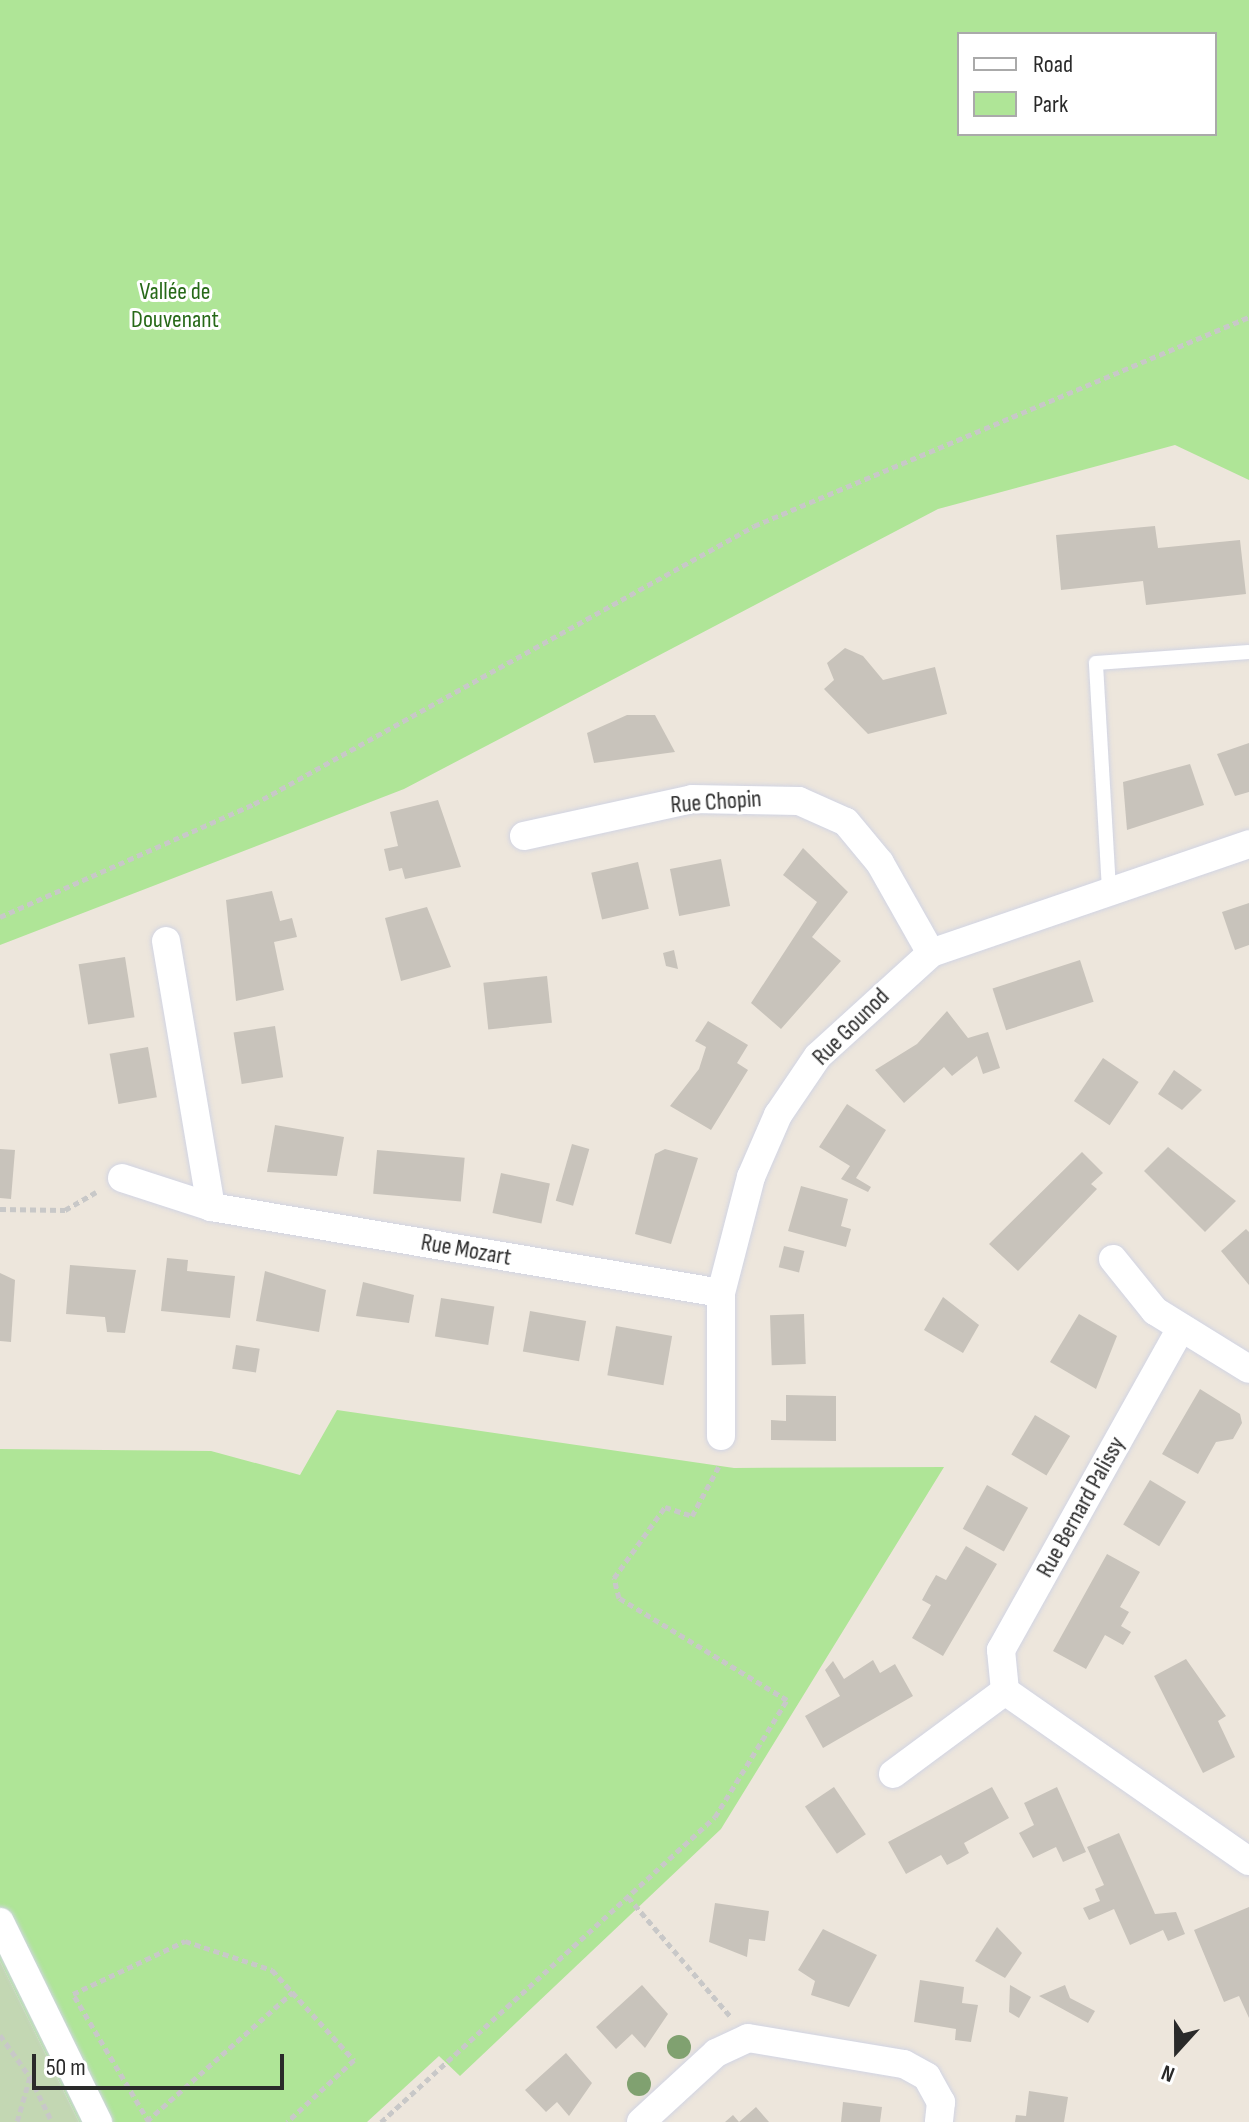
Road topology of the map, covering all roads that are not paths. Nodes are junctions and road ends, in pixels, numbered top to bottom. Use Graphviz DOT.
graph roads {
  1 [pos="1249,652"];
  2 [pos="524,836"];
  3 [pos="1249,844"];
  4 [pos="1109,890"];
  5 [pos="166,941"];
  6 [pos="931,953"];
  7 [pos="122,1178"];
  8 [pos="211,1207"];
  9 [pos="1113,1259"];
  10 [pos="721,1293"];
  11 [pos="1181,1328"];
  12 [pos="1249,1369"];
  13 [pos="721,1436"];
  14 [pos="1005,1691"];
  15 [pos="893,1774"];
  16 [pos="1249,1861"];
  17 [pos="0,1922"];
  18 [pos="98,2122"];
  19 [pos="641,2122"];
  20 [pos="939,2122"];
  1 -- 4 [label="lane"];
  2 -- 6 [label="street, Rue Chopin"];
  3 -- 4 [label="street, Rue Gounod"];
  4 -- 6 [label="street, Rue Gounod"];
  5 -- 8 [label="street"];
  6 -- 10 [label="street, Rue Gounod"];
  7 -- 8 [label="street, Rue Mozart"];
  8 -- 10 [label="street, Rue Mozart"];
  9 -- 11 [label="street"];
  10 -- 13 [label="street, Rue Gounod"];
  11 -- 12 [label="street"];
  11 -- 14 [label="street, Rue Bernard Palissy"];
  14 -- 15 [label="street"];
  14 -- 16 [label="street"];
  17 -- 18 [label="street"];
  19 -- 20 [label="street"];
}
